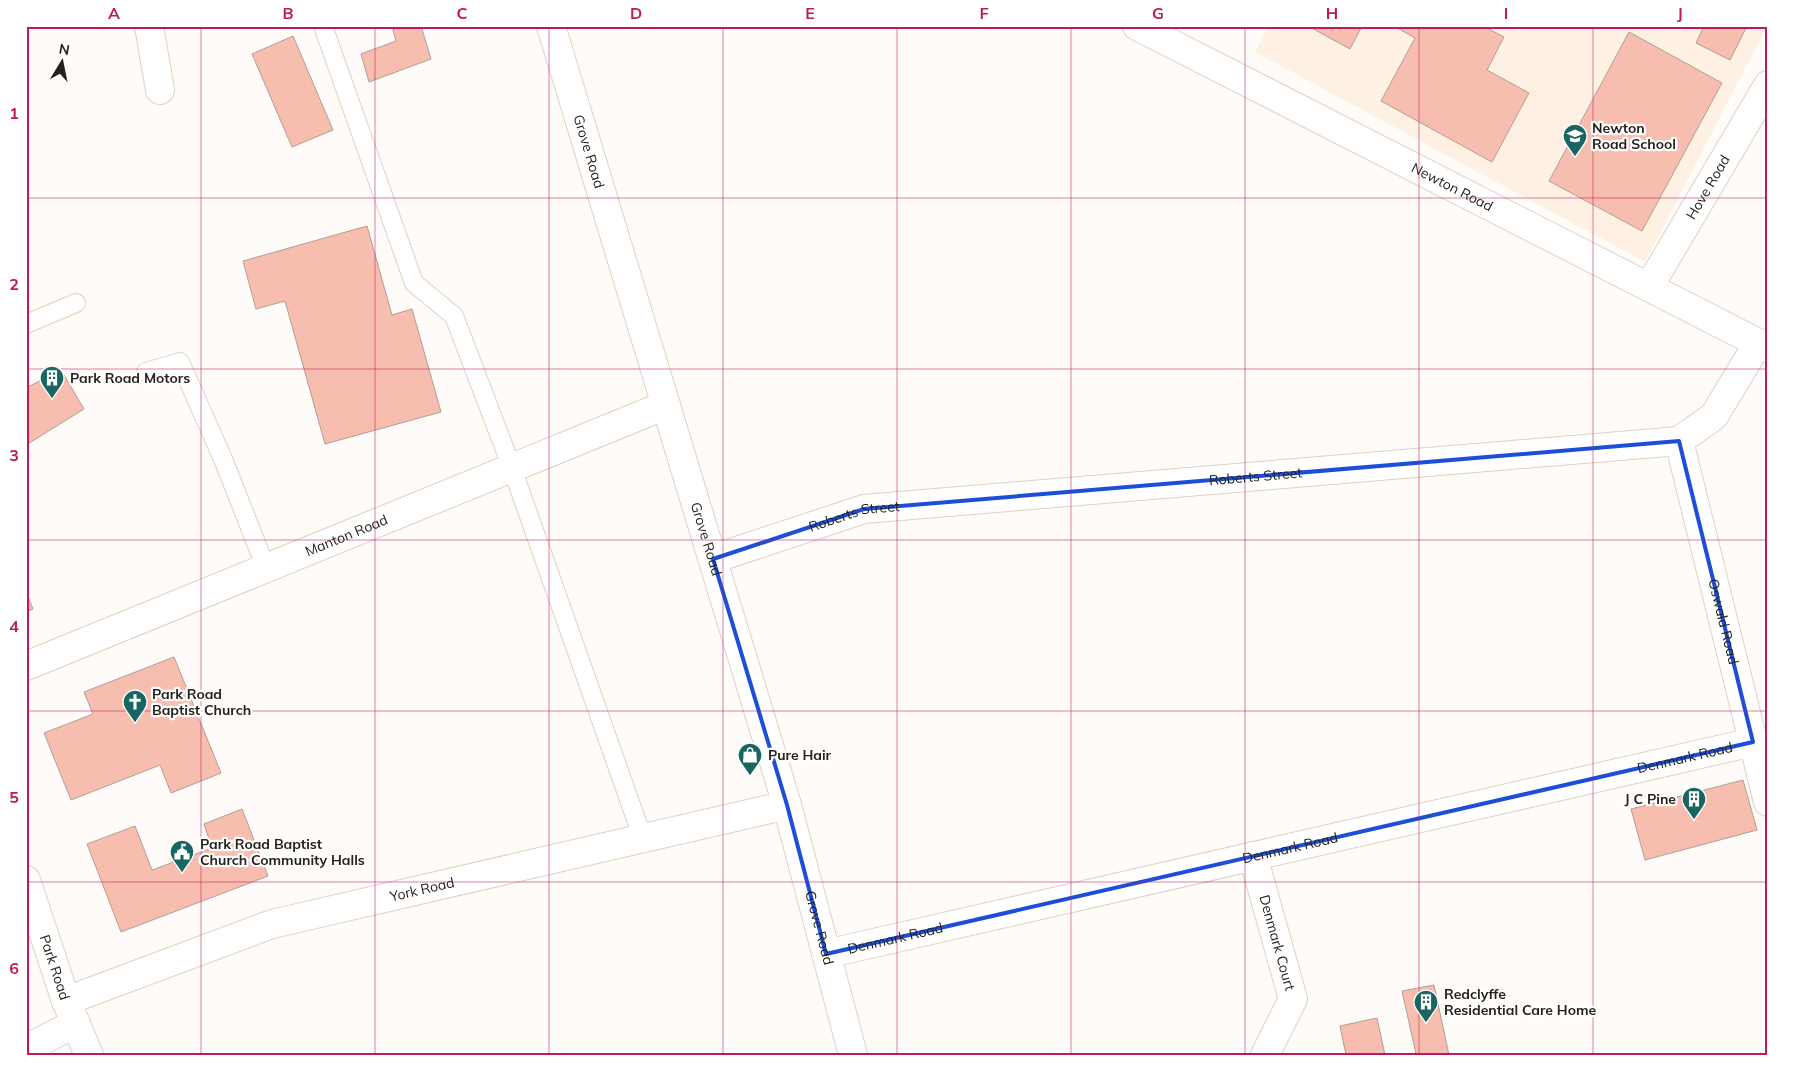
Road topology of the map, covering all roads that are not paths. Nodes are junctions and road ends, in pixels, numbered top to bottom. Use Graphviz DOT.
graph roads {
  1 [pos="149,26"];
  2 [pos="323,26"];
  3 [pos="551,26"];
  4 [pos="1137,26"];
  5 [pos="1768,85"];
  6 [pos="160,90"];
  7 [pos="1649,287"];
  8 [pos="76,303"];
  9 [pos="26,324"];
  10 [pos="1763,346"];
  11 [pos="146,372"];
  12 [pos="666,405"];
  13 [pos="1679,441"];
  14 [pos="512,468"];
  15 [pos="713,559"];
  16 [pos="266,568"];
  17 [pos="26,666"];
  18 [pos="1753,742"];
  19 [pos="1768,802"];
  20 [pos="787,805"];
  21 [pos="643,839"];
  22 [pos="1253,856"];
  23 [pos="26,880"];
  24 [pos="826,954"];
  25 [pos="71,1012"];
  26 [pos="26,1049"];
  27 [pos="89,1055"];
  28 [pos="853,1055"];
  29 [pos="1265,1055"];
  1 -- 6 [label="street"];
  2 -- 14 [label="lane"];
  3 -- 12 [label="street, Grove Road"];
  4 -- 7 [label="street, Newton Road"];
  5 -- 7 [label="street, Hove Road"];
  7 -- 10 [label="street, Newton Road"];
  8 -- 9 [label="lane"];
  10 -- 13 [label="street"];
  11 -- 16 [label="lane"];
  12 -- 14 [label="street, Manton Road"];
  12 -- 15 [label="street, Grove Road"];
  13 -- 15 [label="street, Roberts Street"];
  13 -- 18 [label="street, Oswald Road"];
  14 -- 16 [label="street, Manton Road"];
  14 -- 21 [label="lane"];
  15 -- 20 [label="street, Grove Road"];
  16 -- 17 [label="street, Manton Road"];
  18 -- 19 [label="street, Oswald Road"];
  18 -- 22 [label="street, Denmark Road"];
  20 -- 21 [label="street, York Road"];
  20 -- 24 [label="street, Grove Road"];
  21 -- 25 [label="street, York Road"];
  22 -- 24 [label="street, Denmark Road"];
  22 -- 29 [label="street, Denmark Court"];
  23 -- 25 [label="street, Park Road"];
  24 -- 28 [label="street, Grove Road"];
  25 -- 26 [label="street, York Road"];
  25 -- 27 [label="street, Park Road"];
}
